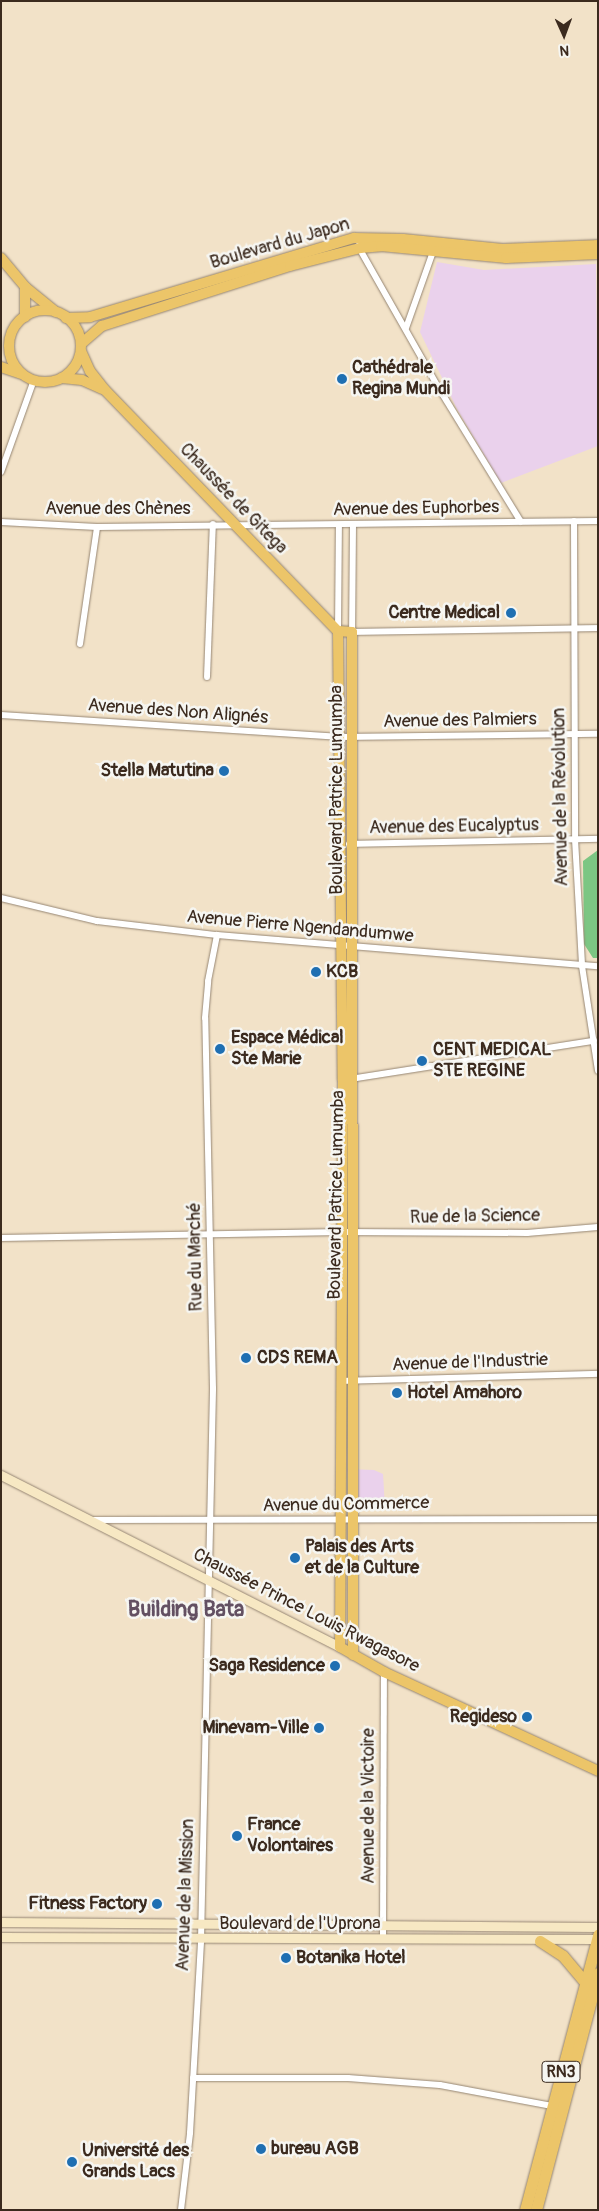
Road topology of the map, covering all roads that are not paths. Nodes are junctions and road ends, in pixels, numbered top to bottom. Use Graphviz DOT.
graph roads {
  1 [pos="354,238"];
  2 [pos="598,245"];
  3 [pos="435,247"];
  4 [pos="360,248"];
  5 [pos="525,253"];
  6 [pos="598,254"];
  7 [pos="1,258"];
  8 [pos="24,286"];
  9 [pos="200,288"];
  10 [pos="62,315"];
  11 [pos="25,317"];
  12 [pos="406,328"];
  13 [pos="11,335"];
  14 [pos="1,341"];
  15 [pos="81,348"];
  16 [pos="1,367"];
  17 [pos="24,375"];
  18 [pos="62,378"];
  19 [pos="34,380"];
  20 [pos="105,390"];
  21 [pos="1,472"];
  22 [pos="574,521"];
  23 [pos="598,521"];
  24 [pos="1,522"];
  25 [pos="521,522"];
  26 [pos="213,524"];
  27 [pos="235,525"];
  28 [pos="339,525"];
  29 [pos="353,525"];
  30 [pos="96,527"];
  31 [pos="574,628"];
  32 [pos="598,628"];
  33 [pos="338,631"];
  34 [pos="352,632"];
  35 [pos="80,644"];
  36 [pos="207,677"];
  37 [pos="1,715"];
  38 [pos="574,734"];
  39 [pos="598,734"];
  40 [pos="341,737"];
  41 [pos="352,737"];
  42 [pos="575,839"];
  43 [pos="598,839"];
  44 [pos="341,844"];
  45 [pos="353,844"];
  46 [pos="1,898"];
  47 [pos="217,935"];
  48 [pos="341,947"];
  49 [pos="354,948"];
  50 [pos="582,966"];
  51 [pos="598,966"];
  52 [pos="594,1042"];
  53 [pos="598,1071"];
  54 [pos="354,1079"];
  55 [pos="342,1080"];
  56 [pos="598,1226"];
  57 [pos="341,1232"];
  58 [pos="352,1232"];
  59 [pos="211,1234"];
  60 [pos="1,1238"];
  61 [pos="598,1374"];
  62 [pos="347,1381"];
  63 [pos="1,1475"];
  64 [pos="598,1519"];
  65 [pos="94,1520"];
  66 [pos="342,1520"];
  67 [pos="354,1520"];
  68 [pos="212,1522"];
  69 [pos="210,1580"];
  70 [pos="340,1647"];
  71 [pos="353,1655"];
  72 [pos="384,1672"];
  73 [pos="598,1771"];
  74 [pos="1,1922"];
  75 [pos="201,1924"];
  76 [pos="383,1924"];
  77 [pos="557,1927"];
  78 [pos="598,1927"];
  79 [pos="1,1937"];
  80 [pos="597,1938"];
  81 [pos="201,1940"];
  82 [pos="383,1940"];
  83 [pos="557,1941"];
  84 [pos="540,1942"];
  85 [pos="598,1973"];
  86 [pos="585,1982"];
  87 [pos="193,2078"];
  88 [pos="552,2106"];
  89 [pos="180,2210"];
  90 [pos="525,2210"];
  91 [pos="536,2210"];
  1 -- 3 [label="main road, Boulevard du Japon"];
  1 -- 4 [label="street"];
  1 -- 9 [label="main road, Boulevard du Japon"];
  2 -- 5 [label="main road, Boulevard du Japon"];
  3 -- 4 [label="main road, Boulevard du Japon"];
  3 -- 5 [label="main road, Boulevard du Japon"];
  3 -- 12 [label="street"];
  4 -- 9 [label="main road, Boulevard du Japon"];
  4 -- 12 [label="street"];
  5 -- 6 [label="main road, Boulevard du Japon"];
  7 -- 8 [label="main road"];
  8 -- 10 [label="main road"];
  8 -- 11 [label="main road"];
  9 -- 10 [label="main road, Boulevard du Japon"];
  9 -- 15 [label="main road, Boulevard du Japon"];
  10 -- 11 [label="main road"];
  10 -- 15 [label="main road"];
  11 -- 13 [label="main road"];
  12 -- 25 [label="street"];
  13 -- 14 [label="main road"];
  13 -- 17 [label="main road"];
  15 -- 18 [label="main road"];
  15 -- 20 [label="main road, Chaussée de Gitega"];
  16 -- 17 [label="main road"];
  17 -- 19 [label="main road"];
  18 -- 19 [label="main road"];
  18 -- 20 [label="main road, Chaussée de Gitega"];
  19 -- 21 [label="street"];
  20 -- 27 [label="main road, Chaussée de Gitega"];
  22 -- 23 [label="street, Avenue des Euphorbes"];
  22 -- 25 [label="street, Avenue des Euphorbes"];
  22 -- 31 [label="street, Avenue de la Révolution"];
  24 -- 30 [label="street, Avenue des Chènes"];
  25 -- 29 [label="street, Avenue des Euphorbes"];
  26 -- 27 [label="street, Avenue des Chènes"];
  26 -- 30 [label="street, Avenue des Chènes"];
  26 -- 36 [label="street"];
  27 -- 28 [label="street, Avenue des Euphorbes"];
  27 -- 33 [label="main road, Chaussée de Gitega"];
  28 -- 29 [label="street, Avenue des Euphorbes"];
  28 -- 33 [label="street, Boulevard Patrice Lumumba"];
  29 -- 34 [label="street, Boulevard Patrice Lumumba"];
  30 -- 35 [label="street"];
  31 -- 32 [label="street"];
  31 -- 34 [label="street"];
  31 -- 38 [label="street, Avenue de la Révolution"];
  33 -- 34 [label="main road"];
  33 -- 40 [label="main road, Boulevard Patrice Lumumba"];
  34 -- 41 [label="main road, Boulevard Patrice Lumumba"];
  37 -- 40 [label="street, Avenue des Non Alignés"];
  38 -- 39 [label="street, Avenue des Palmiers"];
  38 -- 41 [label="street, Avenue des Palmiers"];
  38 -- 42 [label="street, Avenue de la Révolution"];
  40 -- 41 [label="street, Avenue des Non Alignés"];
  40 -- 44 [label="main road, Boulevard Patrice Lumumba"];
  41 -- 45 [label="main road, Boulevard Patrice Lumumba"];
  42 -- 43 [label="street, Avenue des Eucalyptus"];
  42 -- 45 [label="street, Avenue des Eucalyptus"];
  42 -- 50 [label="street, Avenue de la Révolution"];
  44 -- 45 [label="street, Avenue des Eucalyptus"];
  44 -- 48 [label="main road, Boulevard Patrice Lumumba"];
  45 -- 49 [label="main road, Boulevard Patrice Lumumba"];
  46 -- 47 [label="street, Avenue Pierre Ngendandumwe"];
  47 -- 48 [label="street, Avenue Pierre Ngendandumwe"];
  47 -- 59 [label="street, Rue du Marché"];
  48 -- 49 [label="street, Avenue Pierre Ngendandumwe"];
  48 -- 55 [label="main road, Boulevard Patrice Lumumba"];
  49 -- 50 [label="street, Avenue Pierre Ngendandumwe"];
  49 -- 54 [label="main road, Boulevard Patrice Lumumba"];
  50 -- 51 [label="street, Avenue Pierre Ngendandumwe"];
  50 -- 52 [label="street, Avenue de la Révolution"];
  52 -- 53 [label="street, Avenue de la Révolution"];
  52 -- 54 [label="street"];
  54 -- 55 [label="street"];
  54 -- 58 [label="main road, Boulevard Patrice Lumumba"];
  55 -- 57 [label="main road, Boulevard Patrice Lumumba"];
  56 -- 58 [label="street, Rue de la Science"];
  57 -- 58 [label="street, Rue de la Science"];
  57 -- 59 [label="street, Rue de la Science"];
  57 -- 62 [label="main road, Boulevard Patrice Lumumba"];
  58 -- 62 [label="main road, Boulevard Patrice Lumumba"];
  59 -- 60 [label="street, Rue de la Science"];
  59 -- 68 [label="street, Rue du Marché"];
  61 -- 62 [label="street, Avenue de l'Industrie"];
  62 -- 66 [label="main road, Boulevard Patrice Lumumba"];
  62 -- 67 [label="main road, Boulevard Patrice Lumumba"];
  63 -- 65 [label="street, Chaussée Prince Louis Rwagasore"];
  64 -- 67 [label="street, Avenue du Commerce"];
  65 -- 68 [label="street, Avenue du Commerce"];
  65 -- 69 [label="street, Chaussée Prince Louis Rwagasore"];
  66 -- 67 [label="street, Avenue du Commerce"];
  66 -- 68 [label="street, Avenue du Commerce"];
  66 -- 70 [label="main road, Boulevard Patrice Lumumba"];
  67 -- 71 [label="main road, Boulevard Patrice Lumumba"];
  68 -- 69 [label="street, Rue du Marché"];
  69 -- 70 [label="street, Chaussée Prince Louis Rwagasore"];
  69 -- 75 [label="street, Avenue de la Mission"];
  70 -- 71 [label="main road, Chaussée Prince Louis Rwagasore"];
  71 -- 72 [label="main road, Chaussée Prince Louis Rwagasore"];
  72 -- 73 [label="main road, Chaussée Prince Louis Rwagasore"];
  72 -- 76 [label="street, Avenue de la Victoire"];
  74 -- 75 [label="street, Boulevard de l'Uprona"];
  75 -- 76 [label="street, Boulevard de l'Uprona"];
  75 -- 81 [label="street, Avenue de la Mission"];
  76 -- 77 [label="street, Boulevard de l'Uprona"];
  76 -- 82 [label="street, Avenue de la Victoire"];
  77 -- 78 [label="street, Boulevard de l'Uprona"];
  77 -- 83 [label="street"];
  79 -- 81 [label="street, Boulevard de l'Uprona"];
  80 -- 83 [label="street, Boulevard de l'Uprona"];
  80 -- 86 [label="highway, RN3"];
  81 -- 82 [label="street, Boulevard de l'Uprona"];
  81 -- 87 [label="street, Avenue de la Mission"];
  82 -- 84 [label="street, Boulevard de l'Uprona"];
  83 -- 84 [label="street, Boulevard de l'Uprona"];
  84 -- 86 [label="highway"];
  85 -- 91 [label="highway, RN3"];
  86 -- 88 [label="highway, RN3"];
  87 -- 88 [label="street"];
  87 -- 89 [label="street, Avenue de la Mission"];
  88 -- 90 [label="highway, RN3"];
}
